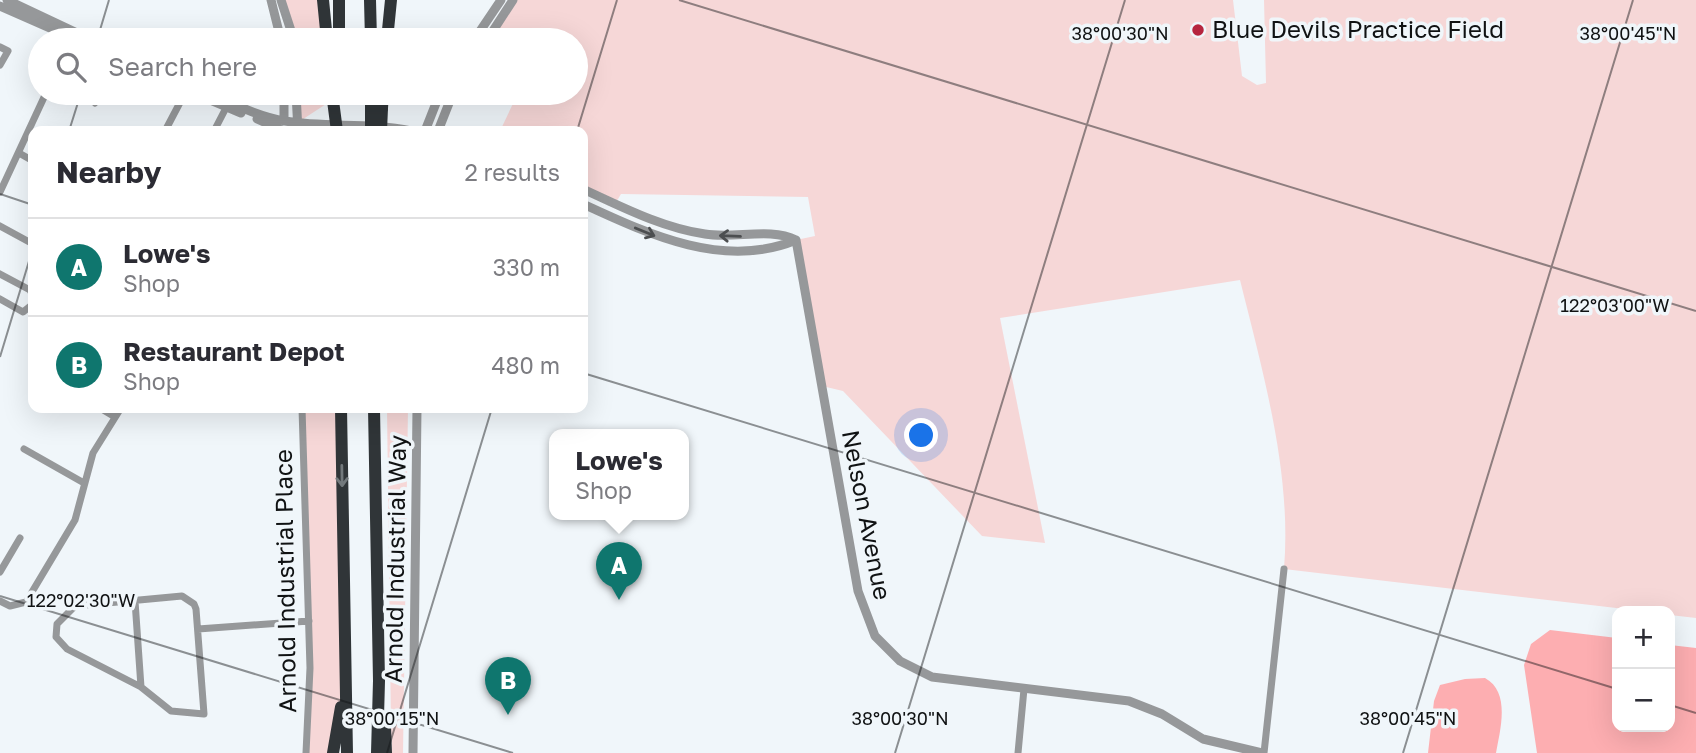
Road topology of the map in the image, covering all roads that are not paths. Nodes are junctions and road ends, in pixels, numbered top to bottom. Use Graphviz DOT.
graph roads {
  1 [pos="7,0"];
  2 [pos="271,0"];
  3 [pos="281,0"];
  4 [pos="323,0"];
  5 [pos="339,0"];
  6 [pos="370,0"];
  7 [pos="391,0"];
  8 [pos="501,0"];
  9 [pos="513,0"];
  10 [pos="0,6"];
  11 [pos="51,28"];
  12 [pos="57,28"];
  13 [pos="278,28"];
  14 [pos="289,28"];
  15 [pos="326,28"];
  16 [pos="339,28"];
  17 [pos="371,28"];
  18 [pos="388,28"];
  19 [pos="482,28"];
  20 [pos="495,28"];
  21 [pos="0,47"];
  22 [pos="0,65"];
  23 [pos="41,105"];
  24 [pos="179,105"];
  25 [pos="227,105"];
  26 [pos="230,105"];
  27 [pos="284,105"];
  28 [pos="297,105"];
  29 [pos="338,105"];
  30 [pos="375,105"];
  31 [pos="376,105"];
  32 [pos="435,105"];
  33 [pos="448,105"];
  34 [pos="31,126"];
  35 [pos="168,126"];
  36 [pos="217,126"];
  37 [pos="276,126"];
  38 [pos="283,126"];
  39 [pos="298,126"];
  40 [pos="339,126"];
  41 [pos="372,126"];
  42 [pos="380,126"];
  43 [pos="427,126"];
  44 [pos="440,126"];
  45 [pos="28,133"];
  46 [pos="19,153"];
  47 [pos="28,158"];
  48 [pos="588,191"];
  49 [pos="0,192"];
  50 [pos="588,206"];
  51 [pos="0,226"];
  52 [pos="796,240"];
  53 [pos="28,241"];
  54 [pos="0,274"];
  55 [pos="28,289"];
  56 [pos="0,299"];
  57 [pos="28,308"];
  58 [pos="108,413"];
  59 [pos="118,413"];
  60 [pos="302,413"];
  61 [pos="341,413"];
  62 [pos="374,413"];
  63 [pos="418,413"];
  64 [pos="115,417"];
  65 [pos="24,449"];
  66 [pos="84,483"];
  67 [pos="20,538"];
  68 [pos="1284,569"];
  69 [pos="0,572"];
  70 [pos="0,601"];
  71 [pos="135,601"];
  72 [pos="309,621"];
  73 [pos="198,629"];
  74 [pos="379,681"];
  75 [pos="141,687"];
  76 [pos="346,689"];
  77 [pos="1024,689"];
  78 [pos="306,753"];
  79 [pos="333,753"];
  80 [pos="347,753"];
  81 [pos="377,753"];
  82 [pos="386,753"];
  83 [pos="413,753"];
  84 [pos="1018,753"];
  85 [pos="1263,753"];
  1 -- 12 [label="street"];
  2 -- 13 [label="street"];
  3 -- 14 [label="street"];
  4 -- 15 [label="highway"];
  5 -- 16 [label="highway"];
  6 -- 17 [label="highway"];
  7 -- 18 [label="highway"];
  8 -- 19 [label="street"];
  9 -- 20 [label="street"];
  10 -- 11 [label="street"];
  21 -- 22 [label="street"];
  23 -- 34 [label="street"];
  24 -- 35 [label="street"];
  25 -- 36 [label="street"];
  26 -- 37 [label="street"];
  27 -- 38 [label="street"];
  28 -- 39 [label="street"];
  29 -- 40 [label="highway"];
  30 -- 41 [label="highway, bridge"];
  31 -- 42 [label="highway, bridge"];
  32 -- 43 [label="street"];
  33 -- 44 [label="street"];
  45 -- 46 [label="street"];
  46 -- 47 [label="street"];
  46 -- 49 [label="street"];
  52 -- 48 [label="street, one-way"];
  50 -- 52 [label="street, one-way"];
  51 -- 53 [label="street"];
  52 -- 77 [label="street, Nelson Avenue"];
  54 -- 55 [label="street"];
  56 -- 57 [label="street"];
  58 -- 64 [label="street"];
  59 -- 64 [label="street"];
  60 -- 72 [label="street, Arnold Industrial Place"];
  61 -- 76 [label="highway, one-way"];
  62 -- 74 [label="highway"];
  63 -- 83 [label="street, Arnold Industrial Way"];
  64 -- 66 [label="street"];
  65 -- 66 [label="street"];
  66 -- 70 [label="street"];
  67 -- 69 [label="street"];
  68 -- 85 [label="street"];
  71 -- 73 [label="street"];
  71 -- 75 [label="street"];
  71 -- 75 [label="street"];
  72 -- 73 [label="street"];
  72 -- 78 [label="street, Arnold Industrial Place"];
  73 -- 75 [label="street"];
  74 -- 81 [label="highway"];
  74 -- 82 [label="highway"];
  76 -- 79 [label="highway"];
  76 -- 80 [label="highway"];
  77 -- 84 [label="street"];
  77 -- 85 [label="street, Nelson Avenue"];
}
